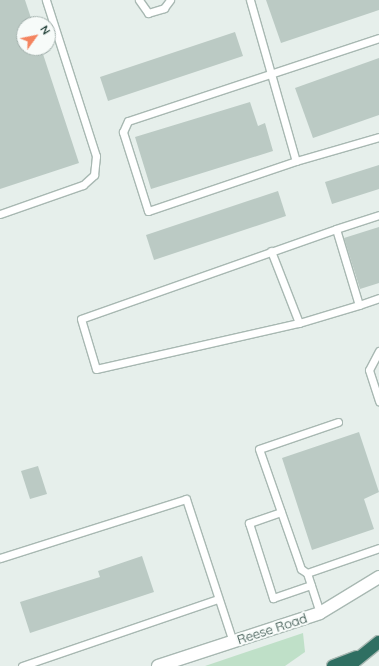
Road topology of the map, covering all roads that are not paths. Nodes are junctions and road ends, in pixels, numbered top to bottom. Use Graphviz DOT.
graph roads {
  1 [pos="46,0"];
  2 [pos="138,0"];
  3 [pos="170,0"];
  4 [pos="250,0"];
  5 [pos="379,38"];
  6 [pos="271,73"];
  7 [pos="379,137"];
  8 [pos="296,161"];
  9 [pos="0,214"];
  10 [pos="379,215"];
  11 [pos="336,229"];
  12 [pos="271,251"];
  13 [pos="379,298"];
  14 [pos="359,305"];
  15 [pos="299,323"];
  16 [pos="379,351"];
  17 [pos="379,401"];
  18 [pos="338,422"];
  19 [pos="281,512"];
  20 [pos="379,548"];
  21 [pos="0,558"];
  22 [pos="307,573"];
  23 [pos="379,577"];
  24 [pos="311,585"];
  25 [pos="218,599"];
  26 [pos="320,613"];
  27 [pos="233,642"];
  28 [pos="379,642"];
  29 [pos="364,653"];
  30 [pos="22,666"];
  31 [pos="158,666"];
  32 [pos="333,666"];
  33 [pos="349,666"];
  1 -- 9 [label="lane"];
  2 -- 3 [label="lane"];
  4 -- 6 [label="lane"];
  5 -- 6 [label="lane"];
  6 -- 8 [label="lane"];
  6 -- 8 [label="lane"];
  7 -- 8 [label="lane"];
  10 -- 11 [label="lane"];
  11 -- 12 [label="lane"];
  11 -- 14 [label="lane"];
  12 -- 15 [label="lane"];
  12 -- 15 [label="lane"];
  13 -- 14 [label="lane"];
  14 -- 15 [label="lane"];
  16 -- 17 [label="lane"];
  18 -- 19 [label="lane"];
  19 -- 22 [label="lane"];
  19 -- 24 [label="lane"];
  20 -- 22 [label="lane"];
  21 -- 25 [label="lane"];
  22 -- 24 [label="lane"];
  23 -- 26 [label="street, Reese Road"];
  24 -- 26 [label="lane"];
  25 -- 27 [label="lane"];
  25 -- 30 [label="lane"];
  26 -- 27 [label="street, Reese Road"];
  27 -- 31 [label="street, Reese Road"];
  28 -- 29 [label="highway"];
  29 -- 32 [label="highway"];
  29 -- 33 [label="highway"];
}
